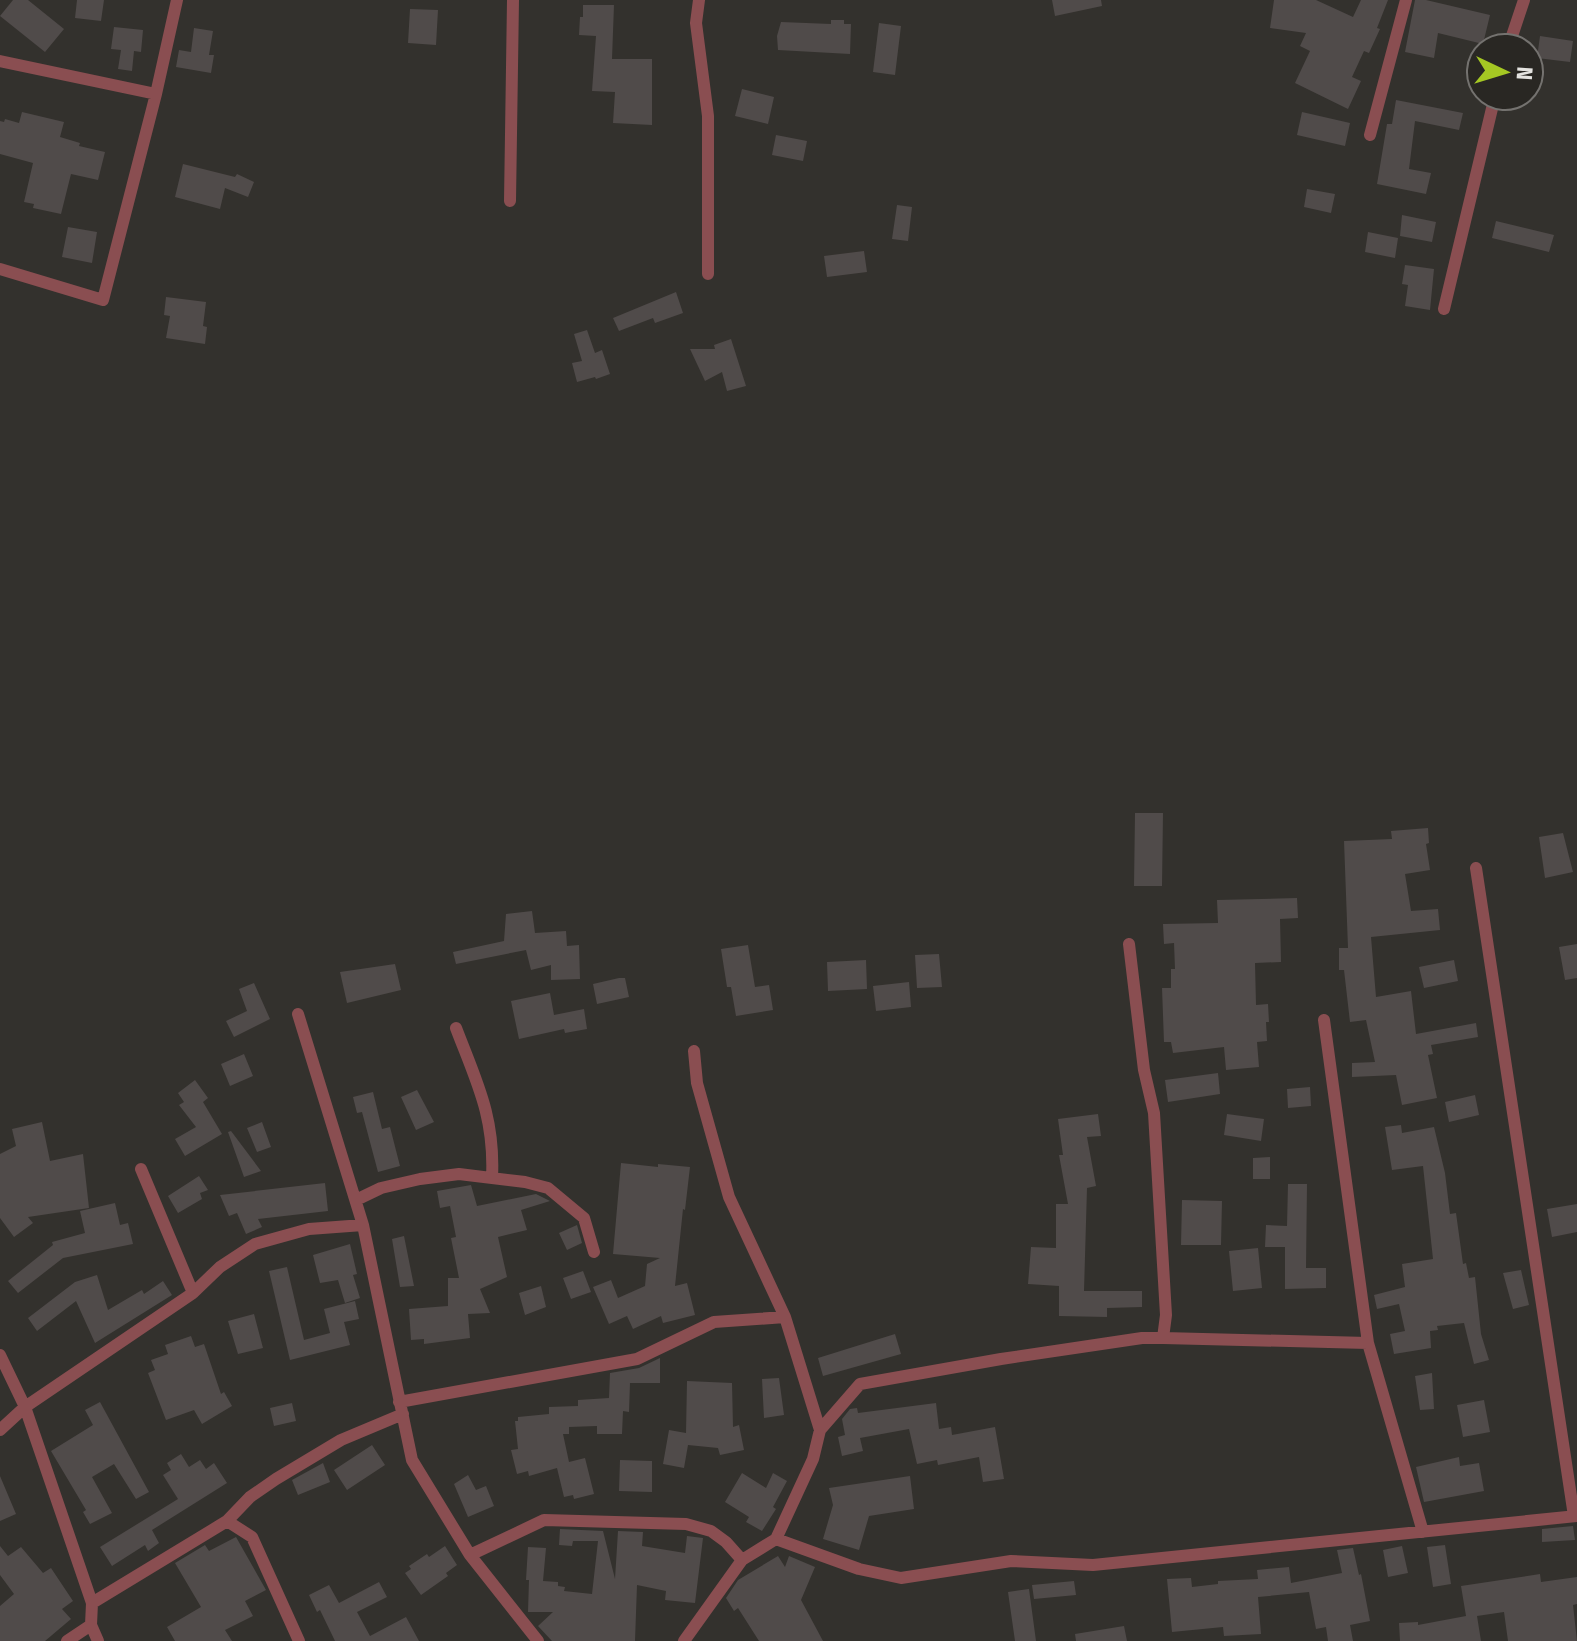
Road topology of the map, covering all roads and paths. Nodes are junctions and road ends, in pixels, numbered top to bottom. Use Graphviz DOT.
graph roads {
  1 [pos="177,0"];
  2 [pos="513,0"];
  3 [pos="699,0"];
  4 [pos="1406,0"];
  5 [pos="1524,0"];
  6 [pos="1513,32"];
  7 [pos="0,61"];
  8 [pos="156,94"];
  9 [pos="1491,112"];
  10 [pos="1370,135"];
  11 [pos="510,201"];
  12 [pos="0,269"];
  13 [pos="708,274"];
  14 [pos="1444,309"];
  15 [pos="1476,868"];
  16 [pos="1129,944"];
  17 [pos="298,1014"];
  18 [pos="1324,1020"];
  19 [pos="456,1028"];
  20 [pos="694,1051"];
  21 [pos="141,1169"];
  22 [pos="492,1178"];
  23 [pos="356,1200"];
  24 [pos="363,1225"];
  25 [pos="594,1252"];
  26 [pos="193,1293"];
  27 [pos="785,1317"];
  28 [pos="1163,1338"];
  29 [pos="1368,1343"];
  30 [pos="0,1355"];
  31 [pos="25,1407"];
  32 [pos="401,1408"];
  33 [pos="0,1430"];
  34 [pos="820,1430"];
  35 [pos="1575,1516"];
  36 [pos="227,1521"];
  37 [pos="1423,1532"];
  38 [pos="776,1539"];
  39 [pos="470,1555"];
  40 [pos="742,1560"];
  41 [pos="92,1603"];
  42 [pos="91,1625"];
  43 [pos="67,1641"];
  44 [pos="98,1641"];
  45 [pos="299,1641"];
  46 [pos="538,1641"];
  47 [pos="684,1641"];
  1 -- 8 [label="street"];
  2 -- 11 [label="street"];
  3 -- 13 [label="street"];
  4 -- 10 [label="street"];
  5 -- 6 [label="street"];
  7 -- 8 [label="street"];
  8 -- 12 [label="street"];
  9 -- 14 [label="street"];
  15 -- 35 [label="street"];
  16 -- 28 [label="street"];
  17 -- 23 [label="street"];
  18 -- 29 [label="street"];
  19 -- 22 [label="street"];
  20 -- 27 [label="street"];
  21 -- 26 [label="street"];
  22 -- 23 [label="street"];
  22 -- 25 [label="street"];
  23 -- 24 [label="street"];
  24 -- 26 [label="street"];
  24 -- 32 [label="street"];
  26 -- 31 [label="street"];
  27 -- 32 [label="street"];
  27 -- 34 [label="street"];
  28 -- 29 [label="street"];
  28 -- 34 [label="street"];
  29 -- 37 [label="street"];
  30 -- 31 [label="street"];
  31 -- 33 [label="street"];
  31 -- 41 [label="street"];
  32 -- 36 [label="street"];
  32 -- 39 [label="street"];
  34 -- 38 [label="street"];
  35 -- 37 [label="street"];
  36 -- 41 [label="street"];
  36 -- 45 [label="street"];
  37 -- 38 [label="street"];
  38 -- 40 [label="street"];
  39 -- 40 [label="street"];
  39 -- 46 [label="street"];
  40 -- 47 [label="street"];
  41 -- 42 [label="street"];
  42 -- 43 [label="street"];
  42 -- 44 [label="street"];
}
